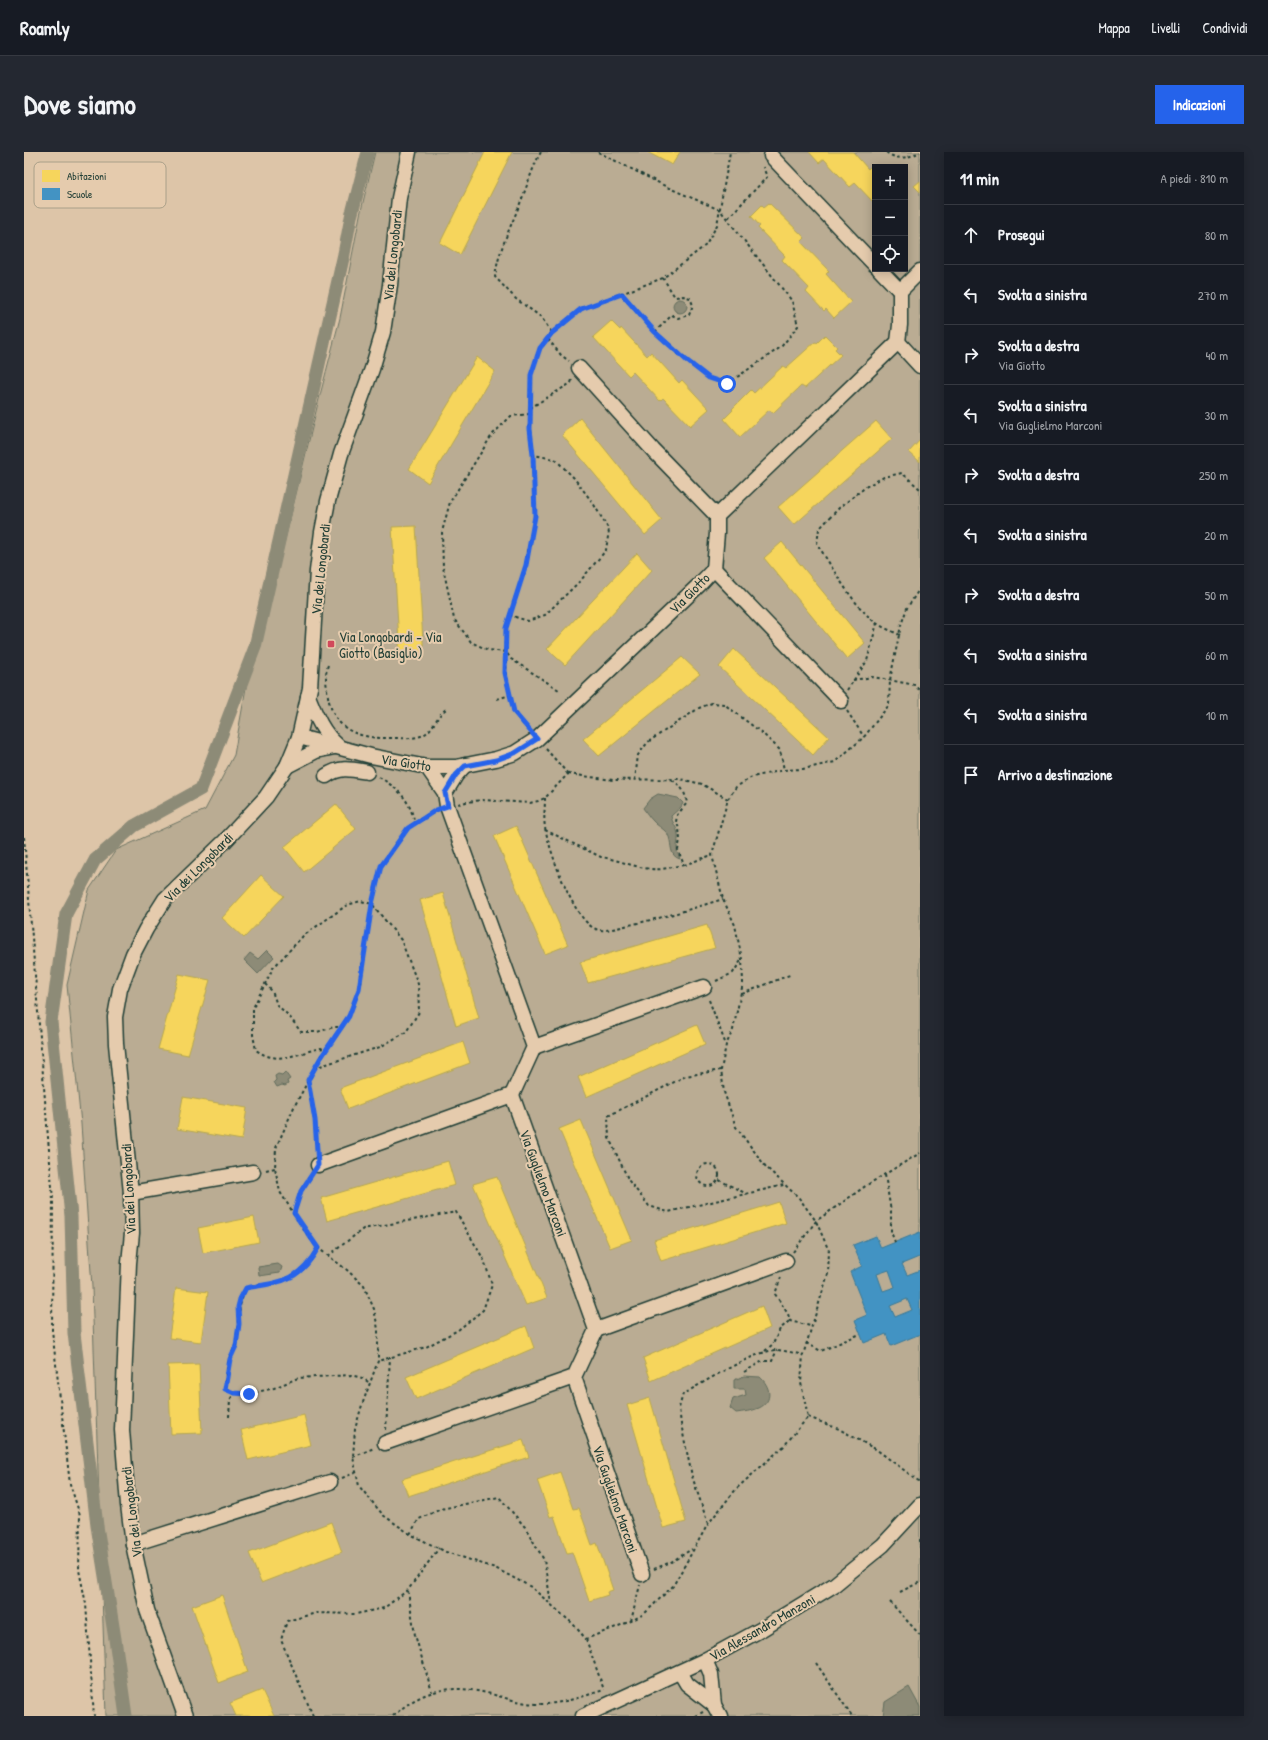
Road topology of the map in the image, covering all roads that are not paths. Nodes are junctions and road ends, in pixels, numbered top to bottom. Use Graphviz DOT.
graph roads {
  1 [pos="409,152"];
  2 [pos="771,156"];
  3 [pos="872,262"];
  4 [pos="920,271"];
  5 [pos="882,272"];
  6 [pos="900,291"];
  7 [pos="898,342"];
  8 [pos="920,366"];
  9 [pos="579,368"];
  10 [pos="717,516"];
  11 [pos="714,569"];
  12 [pos="308,696"];
  13 [pos="841,701"];
  14 [pos="299,737"];
  15 [pos="338,746"];
  16 [pos="287,766"];
  17 [pos="465,766"];
  18 [pos="427,767"];
  19 [pos="367,772"];
  20 [pos="326,776"];
  21 [pos="446,799"];
  22 [pos="704,987"];
  23 [pos="534,1047"];
  24 [pos="512,1095"];
  25 [pos="318,1165"];
  26 [pos="253,1172"];
  27 [pos="131,1193"];
  28 [pos="786,1261"];
  29 [pos="596,1330"];
  30 [pos="574,1377"];
  31 [pos="385,1443"];
  32 [pos="330,1482"];
  33 [pos="920,1506"];
  34 [pos="133,1544"];
  35 [pos="642,1574"];
  36 [pos="705,1660"];
  37 [pos="680,1672"];
  38 [pos="717,1711"];
  39 [pos="185,1716"];
  40 [pos="583,1716"];
  1 -- 12 [label="street, Via dei Longobardi"];
  2 -- 3 [label="street"];
  4 -- 6 [label="street"];
  5 -- 6 [label="street"];
  6 -- 7 [label="street"];
  7 -- 8 [label="street"];
  7 -- 10 [label="street"];
  9 -- 10 [label="street"];
  10 -- 11 [label="street, Via Giotto"];
  11 -- 13 [label="street"];
  11 -- 17 [label="street, Via Giotto"];
  12 -- 14 [label="street, Via dei Longobardi"];
  12 -- 15 [label="street, Via Giotto"];
  14 -- 15 [label="street, Via Giotto"];
  14 -- 16 [label="street, Via dei Longobardi"];
  15 -- 16 [label="street, Via Giotto"];
  15 -- 18 [label="street, Via Giotto"];
  16 -- 27 [label="street, Via dei Longobardi"];
  17 -- 18 [label="street, Via Giotto"];
  17 -- 21 [label="street"];
  18 -- 21 [label="street"];
  19 -- 20 [label="street"];
  21 -- 23 [label="street"];
  22 -- 23 [label="street"];
  23 -- 24 [label="street"];
  24 -- 25 [label="street"];
  24 -- 29 [label="street, Via Guglielmo Marconi"];
  26 -- 27 [label="street"];
  27 -- 34 [label="street, Via dei Longobardi"];
  28 -- 29 [label="street"];
  29 -- 30 [label="street"];
  30 -- 31 [label="street"];
  30 -- 35 [label="street, Via Guglielmo Marconi"];
  32 -- 34 [label="street"];
  33 -- 36 [label="street, Via Alessandro Manzoni"];
  34 -- 39 [label="street, Via dei Longobardi"];
  36 -- 37 [label="street, Via Alessandro Manzoni"];
  36 -- 38 [label="street"];
  37 -- 38 [label="street"];
  37 -- 40 [label="street, Via Alessandro Manzoni"];
}
